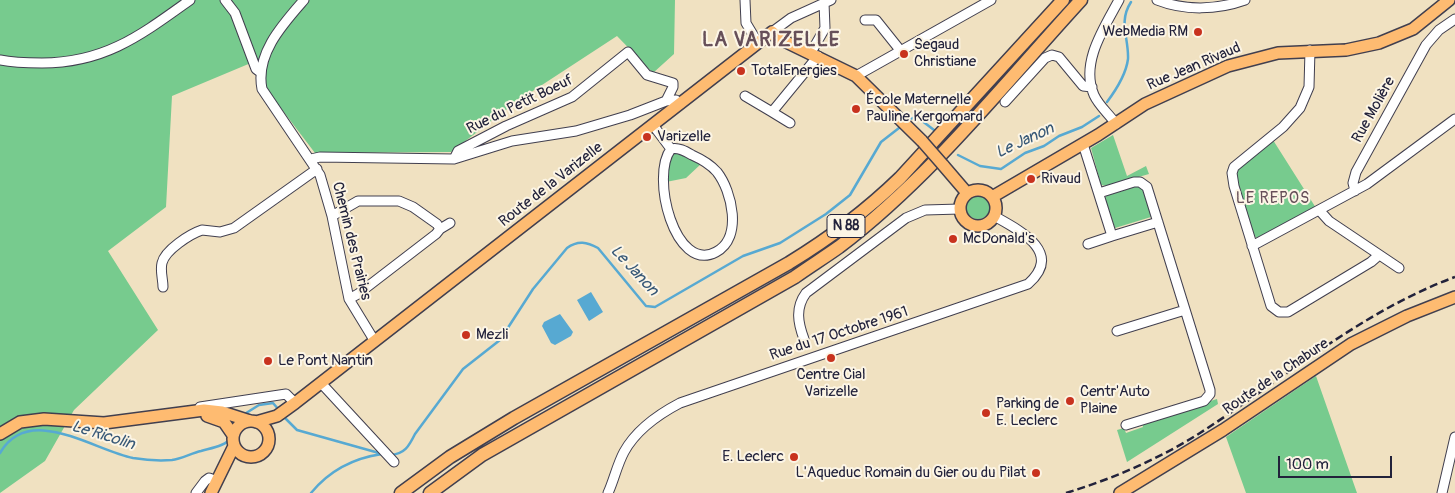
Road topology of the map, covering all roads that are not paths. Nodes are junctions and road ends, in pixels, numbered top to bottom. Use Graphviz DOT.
graph roads {
  1 [pos="190,0"];
  2 [pos="226,0"];
  3 [pos="304,0"];
  4 [pos="745,0"];
  5 [pos="991,0"];
  6 [pos="1063,0"];
  7 [pos="1081,0"];
  8 [pos="1119,0"];
  9 [pos="1157,0"];
  10 [pos="1245,0"];
  11 [pos="1450,0"];
  12 [pos="827,2"];
  13 [pos="1455,18"];
  14 [pos="865,20"];
  15 [pos="772,32"];
  16 [pos="758,43"];
  17 [pos="900,50"];
  18 [pos="1310,50"];
  19 [pos="815,53"];
  20 [pos="0,60"];
  21 [pos="260,72"];
  22 [pos="856,76"];
  23 [pos="1092,87"];
  24 [pos="745,96"];
  25 [pos="666,101"];
  26 [pos="1005,102"];
  27 [pos="680,104"];
  28 [pos="772,112"];
  29 [pos="1455,119"];
  30 [pos="790,123"];
  31 [pos="1116,124"];
  32 [pos="653,125"];
  33 [pos="1083,144"];
  34 [pos="671,149"];
  35 [pos="311,159"];
  36 [pos="454,159"];
  37 [pos="318,169"];
  38 [pos="1355,190"];
  39 [pos="967,193"];
  40 [pos="1099,193"];
  41 [pos="992,197"];
  42 [pos="960,209"];
  43 [pos="1320,211"];
  44 [pos="332,216"];
  45 [pos="994,216"];
  46 [pos="1158,222"];
  47 [pos="450,223"];
  48 [pos="440,229"];
  49 [pos="1112,236"];
  50 [pos="1088,244"];
  51 [pos="1252,246"];
  52 [pos="1379,255"];
  53 [pos="1399,268"];
  54 [pos="163,288"];
  55 [pos="1455,297"];
  56 [pos="348,298"];
  57 [pos="1185,310"];
  58 [pos="1117,331"];
  59 [pos="804,339"];
  60 [pos="374,340"];
  61 [pos="321,383"];
  62 [pos="286,410"];
  63 [pos="168,414"];
  64 [pos="247,420"];
  65 [pos="1126,425"];
  66 [pos="0,434"];
  67 [pos="268,435"];
  68 [pos="232,436"];
  69 [pos="1455,437"];
  70 [pos="247,456"];
  71 [pos="393,460"];
  72 [pos="217,481"];
  73 [pos="196,493"];
  74 [pos="211,493"];
  75 [pos="401,493"];
  76 [pos="430,493"];
  77 [pos="608,493"];
  78 [pos="1120,493"];
  79 [pos="1442,493"];
  1 -- 20 [label="street"];
  2 -- 21 [label="street, Chemin des Prairies"];
  3 -- 21 [label="street"];
  4 -- 16 [label="street"];
  5 -- 17 [label="street"];
  6 -- 75 [label="highway, N 88"];
  7 -- 76 [label="highway, N 88"];
  8 -- 23 [label="street"];
  9 -- 10 [label="street"];
  11 -- 18 [label="main road, Rue Jean Rivaud"];
  12 -- 15 [label="street, Route de la Varizelle"];
  12 -- 19 [label="street"];
  13 -- 38 [label="street, Rue Molière"];
  14 -- 17 [label="street"];
  15 -- 16 [label="main road, Route de la Varizelle"];
  15 -- 19 [label="main road"];
  16 -- 27 [label="main road, Route de la Varizelle"];
  17 -- 22 [label="street"];
  18 -- 31 [label="main road, Rue Jean Rivaud"];
  18 -- 51 [label="street"];
  19 -- 22 [label="main road"];
  19 -- 28 [label="street"];
  21 -- 35 [label="street, Chemin des Prairies"];
  22 -- 39 [label="main road, bridge"];
  23 -- 26 [label="street"];
  23 -- 31 [label="street"];
  24 -- 28 [label="street"];
  25 -- 27 [label="street"];
  25 -- 36 [label="street"];
  25 -- 36 [label="street, Rue du Petit Boeuf"];
  27 -- 32 [label="main road, Route de la Varizelle"];
  28 -- 30 [label="street"];
  29 -- 38 [label="street"];
  31 -- 33 [label="main road, Rue Jean Rivaud"];
  32 -- 34 [label="street"];
  32 -- 60 [label="main road, Route de la Varizelle"];
  33 -- 40 [label="street"];
  33 -- 41 [label="main road, Rue Jean Rivaud"];
  34 -- 34 [label="street"];
  35 -- 36 [label="street"];
  35 -- 37 [label="street, Chemin des Prairies"];
  37 -- 44 [label="street, Chemin des Prairies"];
  37 -- 54 [label="street"];
  38 -- 43 [label="street"];
  39 -- 41 [label="main road"];
  39 -- 42 [label="main road"];
  40 -- 46 [label="street"];
  40 -- 49 [label="street"];
  41 -- 45 [label="main road"];
  42 -- 45 [label="main road"];
  42 -- 59 [label="street"];
  43 -- 51 [label="street"];
  43 -- 52 [label="street"];
  44 -- 48 [label="street"];
  44 -- 56 [label="street, Chemin des Prairies"];
  45 -- 77 [label="street, Rue du 17 Octobre 1961"];
  46 -- 49 [label="street"];
  46 -- 57 [label="street"];
  47 -- 48 [label="street"];
  48 -- 56 [label="street"];
  49 -- 50 [label="street"];
  51 -- 52 [label="street"];
  52 -- 53 [label="street"];
  55 -- 78 [label="main road, Route de la Chabure"];
  56 -- 60 [label="street, Chemin des Prairies"];
  57 -- 58 [label="street"];
  57 -- 65 [label="street"];
  60 -- 61 [label="main road, Route de la Varizelle"];
  61 -- 62 [label="main road, Route de la Varizelle"];
  61 -- 71 [label="street"];
  62 -- 63 [label="street"];
  62 -- 64 [label="main road"];
  62 -- 67 [label="main road"];
  63 -- 64 [label="main road"];
  63 -- 66 [label="main road"];
  63 -- 68 [label="main road"];
  64 -- 67 [label="main road"];
  64 -- 68 [label="main road"];
  67 -- 70 [label="main road"];
  68 -- 70 [label="main road"];
  68 -- 72 [label="main road"];
  69 -- 79 [label="street"];
  70 -- 72 [label="main road"];
  72 -- 73 [label="street"];
  72 -- 74 [label="main road"];
}
